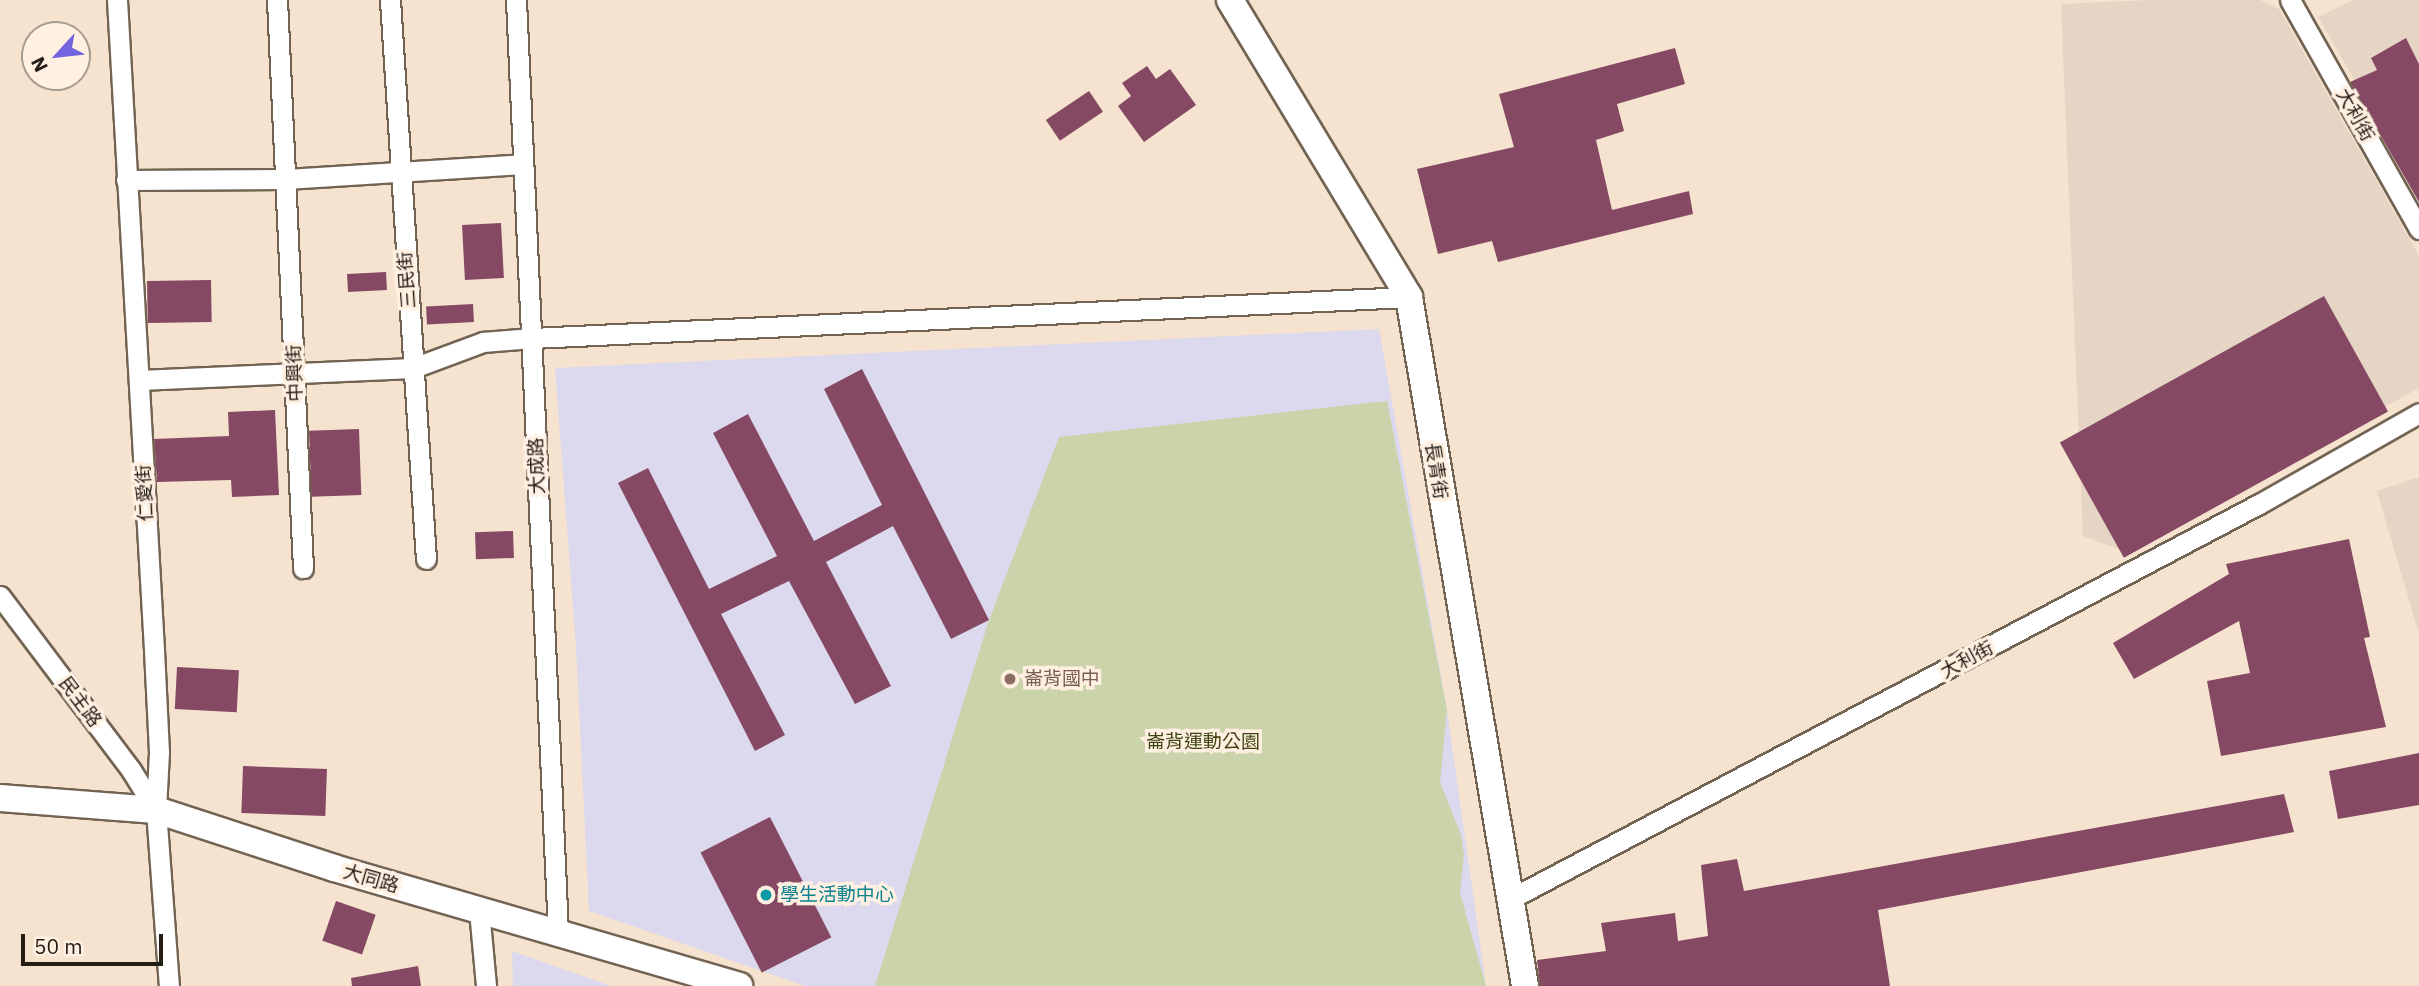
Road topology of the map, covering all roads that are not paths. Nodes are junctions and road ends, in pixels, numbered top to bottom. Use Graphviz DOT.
graph roads {
  1 [pos="117,0"];
  2 [pos="277,0"];
  3 [pos="390,0"];
  4 [pos="516,0"];
  5 [pos="1230,0"];
  6 [pos="2290,0"];
  7 [pos="523,164"];
  8 [pos="399,172"];
  9 [pos="286,179"];
  10 [pos="126,180"];
  11 [pos="2419,229"];
  12 [pos="1409,296"];
  13 [pos="532,338"];
  14 [pos="413,368"];
  15 [pos="295,374"];
  16 [pos="139,380"];
  17 [pos="2419,412"];
  18 [pos="426,559"];
  19 [pos="303,568"];
  20 [pos="0,596"];
  21 [pos="159,752"];
  22 [pos="131,770"];
  23 [pos="0,798"];
  24 [pos="156,810"];
  25 [pos="1510,899"];
  26 [pos="479,910"];
  27 [pos="558,932"];
  28 [pos="169,986"];
  29 [pos="486,986"];
  30 [pos="738,986"];
  31 [pos="1525,986"];
  1 -- 10 [label="street, 仁愛街"];
  2 -- 9 [label="street"];
  3 -- 8 [label="street, 三民街"];
  4 -- 7 [label="street, 大成路"];
  5 -- 12 [label="street, 長青街"];
  6 -- 11 [label="street, 大利街"];
  7 -- 8 [label="street"];
  7 -- 13 [label="street, 大成路"];
  8 -- 9 [label="street"];
  8 -- 14 [label="street, 三民街"];
  9 -- 10 [label="street"];
  9 -- 15 [label="street, 中興街"];
  10 -- 16 [label="street, 仁愛街"];
  12 -- 13 [label="street"];
  12 -- 25 [label="street, 長青街"];
  13 -- 14 [label="street"];
  13 -- 27 [label="street, 大成路"];
  14 -- 15 [label="street"];
  14 -- 18 [label="street, 三民街"];
  15 -- 16 [label="street"];
  15 -- 19 [label="street, 中興街"];
  16 -- 21 [label="street, 仁愛街"];
  17 -- 25 [label="street, 大利街"];
  20 -- 22 [label="street, 民主路"];
  21 -- 22 [label="street"];
  21 -- 24 [label="street, 仁愛街"];
  22 -- 24 [label="street, 民主路"];
  23 -- 24 [label="street, 大同路"];
  24 -- 26 [label="street, 大同路"];
  24 -- 28 [label="street, 仁愛街"];
  25 -- 31 [label="street, 長青街"];
  26 -- 27 [label="street, 大同路"];
  26 -- 29 [label="street"];
  27 -- 30 [label="street, 大同路"];
}
